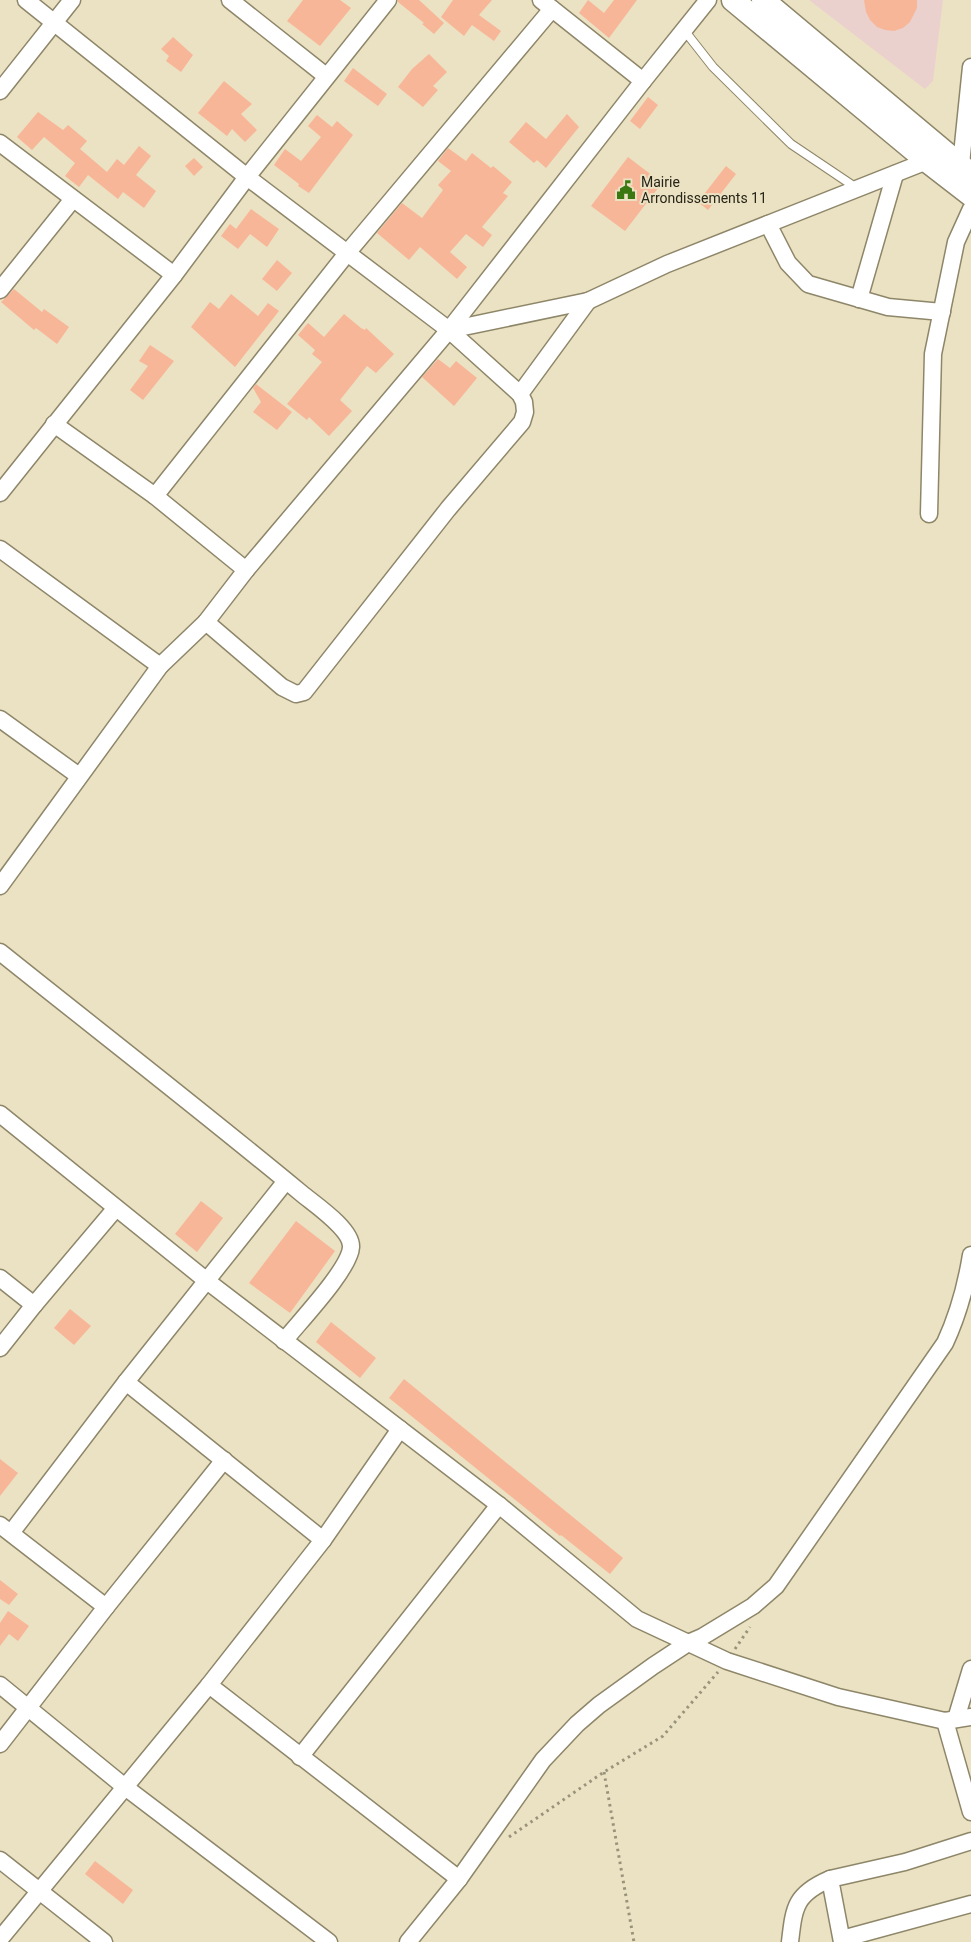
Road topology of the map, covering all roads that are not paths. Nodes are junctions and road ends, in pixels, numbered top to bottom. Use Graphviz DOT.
graph roads {
  1 [pos="26,0"];
  2 [pos="72,0"];
  3 [pos="230,0"];
  4 [pos="388,0"];
  5 [pos="708,0"];
  6 [pos="733,0"];
  7 [pos="763,0"];
  8 [pos="546,4"];
  9 [pos="54,23"];
  10 [pos="684,30"];
  11 [pos="971,67"];
  12 [pos="326,76"];
  13 [pos="643,81"];
  14 [pos="0,91"];
  15 [pos="0,143"];
  16 [pos="927,161"];
  17 [pos="895,174"];
  18 [pos="247,177"];
  19 [pos="965,180"];
  20 [pos="858,188"];
  21 [pos="73,199"];
  22 [pos="971,209"];
  23 [pos="768,224"];
  24 [pos="348,252"];
  25 [pos="174,275"];
  26 [pos="0,290"];
  27 [pos="858,299"];
  28 [pos="588,301"];
  29 [pos="942,312"];
  30 [pos="449,330"];
  31 [pos="520,394"];
  32 [pos="54,424"];
  33 [pos="0,493"];
  34 [pos="155,496"];
  35 [pos="929,514"];
  36 [pos="0,548"];
  37 [pos="246,570"];
  38 [pos="206,622"];
  39 [pos="160,666"];
  40 [pos="0,719"];
  41 [pos="79,776"];
  42 [pos="0,886"];
  43 [pos="0,952"];
  44 [pos="0,1114"];
  45 [pos="286,1181"];
  46 [pos="116,1208"];
  47 [pos="971,1255"];
  48 [pos="0,1278"];
  49 [pos="207,1281"];
  50 [pos="969,1281"];
  51 [pos="34,1305"];
  52 [pos="284,1341"];
  53 [pos="0,1348"];
  54 [pos="126,1382"];
  55 [pos="400,1429"];
  56 [pos="224,1460"];
  57 [pos="499,1505"];
  58 [pos="5,1529"];
  59 [pos="323,1540"];
  60 [pos="106,1607"];
  61 [pos="688,1642"];
  62 [pos="971,1668"];
  63 [pos="0,1685"];
  64 [pos="209,1685"];
  65 [pos="29,1707"];
  66 [pos="957,1719"];
  67 [pos="0,1744"];
  68 [pos="300,1757"];
  69 [pos="125,1786"];
  70 [pos="971,1812"];
  71 [pos="971,1841"];
  72 [pos="0,1860"];
  73 [pos="459,1879"];
  74 [pos="830,1879"];
  75 [pos="39,1892"];
  76 [pos="971,1904"];
  77 [pos="0,1939"];
  78 [pos="842,1940"];
  79 [pos="104,1942"];
  80 [pos="329,1942"];
  81 [pos="408,1942"];
  82 [pos="790,1942"];
  1 -- 9 [label="street"];
  2 -- 9 [label="street"];
  3 -- 12 [label="street"];
  4 -- 12 [label="street"];
  5 -- 10 [label="street"];
  6 -- 16 [label="main road"];
  7 -- 19 [label="main road"];
  8 -- 13 [label="street"];
  8 -- 24 [label="street"];
  9 -- 14 [label="street"];
  9 -- 18 [label="street"];
  10 -- 13 [label="street"];
  10 -- 20 [label="lane"];
  11 -- 19 [label="street"];
  12 -- 18 [label="street"];
  13 -- 30 [label="street"];
  15 -- 21 [label="street"];
  16 -- 17 [label="street"];
  16 -- 19 [label="main road"];
  17 -- 20 [label="street"];
  17 -- 27 [label="street"];
  18 -- 24 [label="street"];
  18 -- 25 [label="street"];
  20 -- 23 [label="street"];
  21 -- 25 [label="street"];
  21 -- 26 [label="street"];
  22 -- 29 [label="street"];
  23 -- 27 [label="street"];
  23 -- 28 [label="street"];
  24 -- 30 [label="street"];
  24 -- 34 [label="street"];
  25 -- 32 [label="street"];
  27 -- 29 [label="street"];
  28 -- 30 [label="street"];
  28 -- 31 [label="street"];
  29 -- 35 [label="street"];
  30 -- 31 [label="street"];
  30 -- 37 [label="street"];
  31 -- 38 [label="street"];
  32 -- 33 [label="street"];
  32 -- 34 [label="street"];
  34 -- 37 [label="street"];
  36 -- 39 [label="street"];
  37 -- 38 [label="street"];
  38 -- 39 [label="street"];
  39 -- 41 [label="street"];
  40 -- 41 [label="street"];
  41 -- 42 [label="street"];
  43 -- 45 [label="street"];
  44 -- 46 [label="street"];
  45 -- 49 [label="street"];
  45 -- 52 [label="street"];
  46 -- 49 [label="street"];
  46 -- 51 [label="street"];
  47 -- 50 [label="street"];
  48 -- 51 [label="street"];
  49 -- 52 [label="street"];
  49 -- 54 [label="street"];
  50 -- 61 [label="street"];
  51 -- 53 [label="street"];
  52 -- 55 [label="street"];
  54 -- 56 [label="street"];
  54 -- 58 [label="street"];
  55 -- 57 [label="street"];
  55 -- 59 [label="street"];
  56 -- 59 [label="street"];
  56 -- 60 [label="street"];
  57 -- 61 [label="street"];
  57 -- 68 [label="street"];
  58 -- 60 [label="street"];
  59 -- 64 [label="street"];
  60 -- 65 [label="street"];
  61 -- 66 [label="street"];
  61 -- 73 [label="street"];
  62 -- 66 [label="street"];
  63 -- 65 [label="street"];
  64 -- 68 [label="street"];
  64 -- 69 [label="street"];
  65 -- 67 [label="street"];
  65 -- 69 [label="street"];
  66 -- 70 [label="street"];
  68 -- 73 [label="street"];
  69 -- 75 [label="street"];
  69 -- 80 [label="street"];
  71 -- 74 [label="street"];
  72 -- 75 [label="street"];
  73 -- 81 [label="street"];
  74 -- 78 [label="street"];
  74 -- 82 [label="street"];
  75 -- 77 [label="street"];
  75 -- 79 [label="street"];
  76 -- 78 [label="street"];
}
